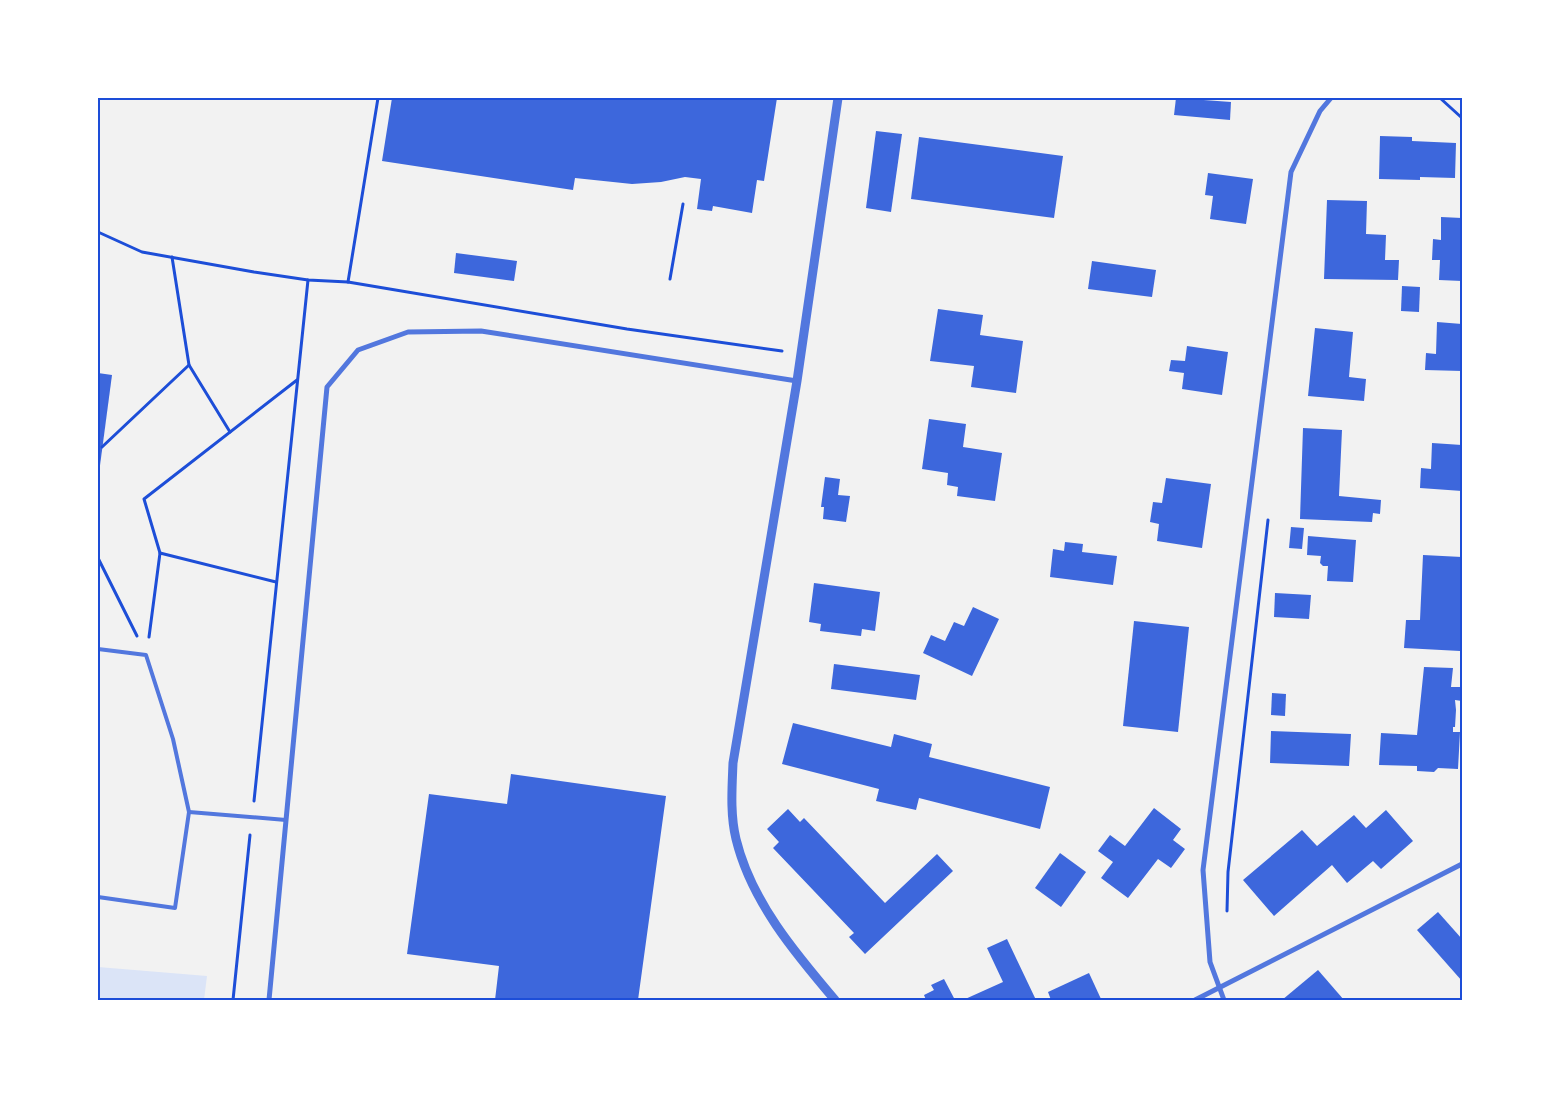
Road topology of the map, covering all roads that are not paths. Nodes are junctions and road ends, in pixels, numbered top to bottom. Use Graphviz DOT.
graph roads {
  1 [pos="838,98"];
  2 [pos="1331,98"];
  3 [pos="797,381"];
  4 [pos="98,649"];
  5 [pos="189,812"];
  6 [pos="286,820"];
  7 [pos="1462,864"];
  8 [pos="98,898"];
  9 [pos="1218,990"];
  10 [pos="269,1000"];
  11 [pos="835,1000"];
  12 [pos="1195,1000"];
  13 [pos="1224,1000"];
  1 -- 3 [label="street"];
  2 -- 9 [label="street"];
  3 -- 6 [label="street"];
  3 -- 11 [label="street"];
  4 -- 5 [label="lane"];
  5 -- 6 [label="lane"];
  5 -- 8 [label="lane"];
  6 -- 10 [label="street"];
  7 -- 9 [label="street"];
  9 -- 12 [label="street"];
  9 -- 13 [label="street"];
}
